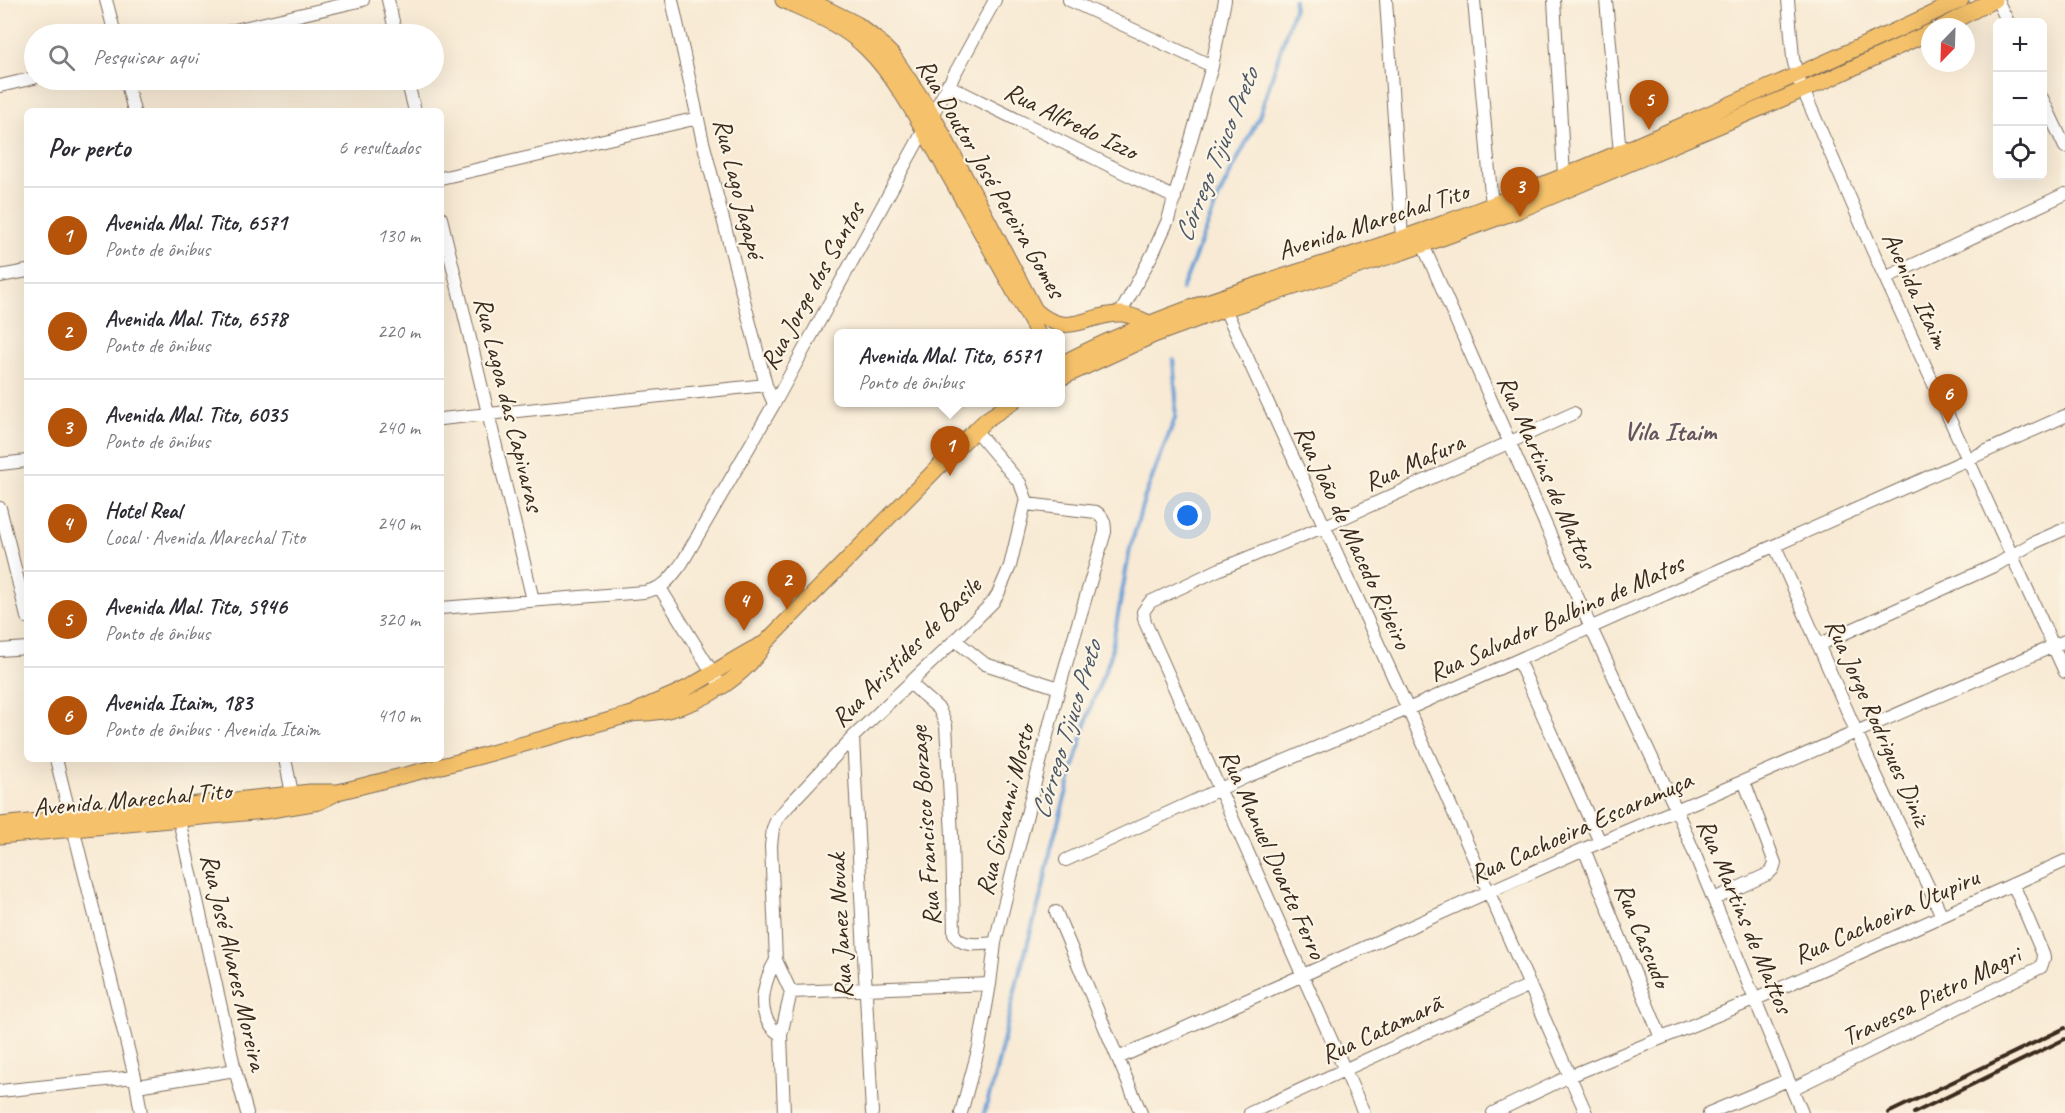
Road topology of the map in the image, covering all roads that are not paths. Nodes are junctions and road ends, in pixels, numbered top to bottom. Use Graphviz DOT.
graph roads {
  1 [pos="106,0"];
  2 [pos="363,0"];
  3 [pos="388,0"];
  4 [pos="672,0"];
  5 [pos="783,0"];
  6 [pos="809,0"];
  7 [pos="995,0"];
  8 [pos="1069,0"];
  9 [pos="1225,0"];
  10 [pos="1386,0"];
  11 [pos="1474,0"];
  12 [pos="1554,0"];
  13 [pos="1606,0"];
  14 [pos="1788,0"];
  15 [pos="1961,0"];
  16 [pos="1996,0"];
  17 [pos="1960,18"];
  18 [pos="2006,18"];
  19 [pos="112,24"];
  20 [pos="261,24"];
  21 [pos="394,24"];
  22 [pos="1921,36"];
  23 [pos="1212,66"];
  24 [pos="24,80"];
  25 [pos="1800,83"];
  26 [pos="947,85"];
  27 [pos="0,86"];
  28 [pos="129,90"];
  29 [pos="410,90"];
  30 [pos="2047,107"];
  31 [pos="133,108"];
  32 [pos="414,108"];
  33 [pos="932,114"];
  34 [pos="698,118"];
  35 [pos="924,130"];
  36 [pos="2065,147"];
  37 [pos="1620,153"];
  38 [pos="1564,176"];
  39 [pos="444,177"];
  40 [pos="2065,194"];
  41 [pos="1175,198"];
  42 [pos="1492,206"];
  43 [pos="444,230"];
  44 [pos="1402,238"];
  45 [pos="1423,245"];
  46 [pos="24,272"];
  47 [pos="0,276"];
  48 [pos="1885,278"];
  49 [pos="1225,309"];
  50 [pos="1120,314"];
  51 [pos="1149,322"];
  52 [pos="1056,328"];
  53 [pos="1036,329"];
  54 [pos="1065,362"];
  55 [pos="1065,376"];
  56 [pos="766,385"];
  57 [pos="774,405"];
  58 [pos="1006,407"];
  59 [pos="1574,413"];
  60 [pos="489,415"];
  61 [pos="2065,416"];
  62 [pos="444,419"];
  63 [pos="975,430"];
  64 [pos="1509,442"];
  65 [pos="1969,459"];
  66 [pos="24,461"];
  67 [pos="0,464"];
  68 [pos="1026,504"];
  69 [pos="0,508"];
  70 [pos="1323,527"];
  71 [pos="2065,529"];
  72 [pos="1775,546"];
  73 [pos="2012,555"];
  74 [pos="660,588"];
  75 [pos="533,600"];
  76 [pos="24,605"];
  77 [pos="444,608"];
  78 [pos="1143,612"];
  79 [pos="1591,628"];
  80 [pos="955,640"];
  81 [pos="2059,643"];
  82 [pos="1818,645"];
  83 [pos="24,648"];
  84 [pos="0,650"];
  85 [pos="1518,660"];
  86 [pos="2065,672"];
  87 [pos="717,680"];
  88 [pos="910,683"];
  89 [pos="1059,688"];
  90 [pos="1408,709"];
  91 [pos="1856,732"];
  92 [pos="853,737"];
  93 [pos="57,762"];
  94 [pos="286,762"];
  95 [pos="1744,782"];
  96 [pos="1219,789"];
  97 [pos="338,792"];
  98 [pos="292,793"];
  99 [pos="220,808"];
  100 [pos="1676,809"];
  101 [pos="179,820"];
  102 [pos="72,824"];
  103 [pos="0,825"];
  104 [pos="0,836"];
  105 [pos="1600,842"];
  106 [pos="1584,849"];
  107 [pos="1066,860"];
  108 [pos="2065,861"];
  109 [pos="2013,884"];
  110 [pos="1489,891"];
  111 [pos="1714,899"];
  112 [pos="1056,912"];
  113 [pos="1942,916"];
  114 [pos="995,943"];
  115 [pos="776,960"];
  116 [pos="1303,974"];
  117 [pos="990,984"];
  118 [pos="1530,985"];
  119 [pos="866,988"];
  120 [pos="791,992"];
  121 [pos="1756,999"];
  122 [pos="781,1035"];
  123 [pos="1661,1038"];
  124 [pos="1118,1058"];
  125 [pos="235,1070"];
  126 [pos="1346,1070"];
  127 [pos="1570,1076"];
  128 [pos="136,1082"];
  129 [pos="1790,1084"];
  130 [pos="0,1091"];
  131 [pos="141,1113"];
  132 [pos="247,1113"];
  133 [pos="784,1113"];
  134 [pos="872,1113"];
  135 [pos="961,1113"];
  136 [pos="1141,1113"];
  137 [pos="1250,1113"];
  138 [pos="1364,1113"];
  139 [pos="1493,1113"];
  140 [pos="1586,1113"];
  141 [pos="1709,1113"];
  142 [pos="1802,1113"];
  1 -- 19 [label="street"];
  2 -- 20 [label="street"];
  3 -- 21 [label="street"];
  4 -- 34 [label="street, Rua Lago Jagapé"];
  5 -- 35 [label="main road, Rua Doutor José Pereira Gomes"];
  6 -- 33 [label="main road, Rua Doutor José Pereira Gomes"];
  7 -- 26 [label="street, Rua Jorge dos Santos"];
  8 -- 23 [label="street"];
  9 -- 23 [label="street"];
  10 -- 44 [label="street"];
  11 -- 42 [label="street"];
  12 -- 38 [label="street"];
  13 -- 37 [label="street"];
  14 -- 25 [label="street, Avenida Itaim"];
  15 -- 25 [label="main road, Avenida Marechal Tito"];
  16 -- 17 [label="main road"];
  16 -- 18 [label="street"];
  22 -- 25 [label="main road, Avenida Marechal Tito"];
  23 -- 41 [label="street"];
  24 -- 27 [label="street"];
  25 -- 37 [label="main road, Avenida Marechal Tito"];
  25 -- 45 [label="main road, Avenida Marechal Tito"];
  25 -- 48 [label="street, Avenida Itaim"];
  26 -- 33 [label="street, Rua Jorge dos Santos"];
  26 -- 41 [label="street, Rua Alfredo Izzo"];
  28 -- 31 [label="street"];
  29 -- 32 [label="street"];
  30 -- 36 [label="street"];
  33 -- 35 [label="street, Rua Jorge dos Santos"];
  33 -- 52 [label="main road, Rua Doutor José Pereira Gomes"];
  34 -- 39 [label="street"];
  34 -- 56 [label="street, Rua Lago Jagapé"];
  35 -- 53 [label="main road, Rua Doutor José Pereira Gomes"];
  35 -- 57 [label="street, Rua Jorge dos Santos"];
  37 -- 38 [label="main road, Avenida Marechal Tito"];
  38 -- 42 [label="main road, Avenida Marechal Tito"];
  40 -- 48 [label="street"];
  41 -- 50 [label="street"];
  42 -- 44 [label="main road, Avenida Marechal Tito"];
  43 -- 60 [label="street, Rua Lagoa das Capivaras"];
  44 -- 51 [label="main road, Avenida Marechal Tito"];
  45 -- 49 [label="main road, Avenida Marechal Tito"];
  45 -- 64 [label="street, Rua Martins de Mattos"];
  46 -- 47 [label="street"];
  48 -- 65 [label="street, Avenida Itaim"];
  49 -- 55 [label="main road, Avenida Marechal Tito"];
  49 -- 70 [label="street, Rua João de Macedo Ribeiro"];
  50 -- 51 [label="main road, Rua Doutor José Pereira Gomes"];
  50 -- 52 [label="main road, Rua Doutor José Pereira Gomes"];
  51 -- 54 [label="main road, Avenida Marechal Tito"];
  56 -- 57 [label="street, Rua Lago Jagapé"];
  56 -- 60 [label="street"];
  57 -- 74 [label="street, Rua Jorge dos Santos"];
  58 -- 63 [label="main road, Avenida Marechal Tito"];
  59 -- 64 [label="street, Rua Mafura"];
  60 -- 62 [label="street"];
  60 -- 75 [label="street, Rua Lagoa das Capivaras"];
  61 -- 65 [label="street, Rua Salvador Balbino de Matos"];
  63 -- 68 [label="street"];
  63 -- 87 [label="main road, Avenida Marechal Tito"];
  64 -- 70 [label="street, Rua Mafura"];
  64 -- 79 [label="street, Rua Martins de Mattos"];
  65 -- 72 [label="street, Rua Salvador Balbino de Matos"];
  65 -- 73 [label="street, Avenida Itaim"];
  66 -- 67 [label="street"];
  68 -- 80 [label="street, Rua Aristides de Basile"];
  68 -- 89 [label="street, Rua Giovanni Mosto"];
  69 -- 76 [label="street"];
  70 -- 78 [label="street, Rua Mafura"];
  70 -- 90 [label="street, Rua João de Macedo Ribeiro"];
  71 -- 73 [label="street"];
  72 -- 79 [label="street, Rua Salvador Balbino de Matos"];
  72 -- 82 [label="street, Rua Jorge Rodrigues Diniz"];
  73 -- 81 [label="street, Avenida Itaim"];
  73 -- 82 [label="street"];
  74 -- 75 [label="street"];
  74 -- 87 [label="street"];
  75 -- 77 [label="street"];
  78 -- 96 [label="street, Rua Manuel Duarte Ferro"];
  79 -- 85 [label="street, Rua Salvador Balbino de Matos"];
  79 -- 100 [label="street, Rua Martins de Mattos"];
  80 -- 88 [label="street, Rua Aristides de Basile"];
  80 -- 89 [label="street"];
  81 -- 86 [label="street, Avenida Itaim"];
  81 -- 91 [label="street, Rua Cachoeira Escaramuça"];
  82 -- 91 [label="street, Rua Jorge Rodrigues Diniz"];
  83 -- 84 [label="street"];
  85 -- 90 [label="street, Rua Salvador Balbino de Matos"];
  85 -- 105 [label="street"];
  87 -- 97 [label="main road, Avenida Marechal Tito"];
  88 -- 92 [label="street, Rua Aristides de Basile"];
  88 -- 114 [label="street, Rua Francisco Borzage"];
  89 -- 114 [label="street, Rua Giovanni Mosto"];
  90 -- 96 [label="street, Rua Salvador Balbino de Matos"];
  90 -- 110 [label="street, Rua João de Macedo Ribeiro"];
  91 -- 95 [label="street, Rua Cachoeira Escaramuça"];
  91 -- 113 [label="street, Rua Jorge Rodrigues Diniz"];
  92 -- 115 [label="street, Rua Aristides de Basile"];
  92 -- 119 [label="street, Rua Janez Novak"];
  93 -- 102 [label="street"];
  94 -- 98 [label="street"];
  95 -- 100 [label="street, Rua Cachoeira Escaramuça"];
  95 -- 111 [label="street"];
  96 -- 107 [label="street, Rua Salvador Balbino de Matos"];
  96 -- 116 [label="street, Rua Manuel Duarte Ferro"];
  97 -- 98 [label="main road, Avenida Marechal Tito"];
  97 -- 99 [label="main road, Avenida Marechal Tito"];
  98 -- 99 [label="main road, Avenida Marechal Tito"];
  99 -- 101 [label="main road, Avenida Marechal Tito"];
  99 -- 102 [label="main road, Avenida Marechal Tito"];
  100 -- 105 [label="street, Rua Cachoeira Escaramuça"];
  100 -- 111 [label="street, Rua Martins de Mattos"];
  101 -- 102 [label="main road, Avenida Marechal Tito"];
  101 -- 125 [label="street, Rua José Alvares Moreira"];
  102 -- 103 [label="main road, Avenida Marechal Tito"];
  102 -- 104 [label="main road, Avenida Marechal Tito"];
  102 -- 128 [label="street"];
  105 -- 106 [label="street, Rua Cachoeira Escaramuça"];
  106 -- 110 [label="street, Rua Cachoeira Escaramuça"];
  106 -- 123 [label="street, Rua Cascudo"];
  108 -- 109 [label="street, Rua Cachoeira Utupiru"];
  109 -- 113 [label="street, Rua Cachoeira Utupiru"];
  109 -- 129 [label="street, Travessa Pietro Magri"];
  110 -- 116 [label="street, Rua Cachoeira Escaramuça"];
  110 -- 118 [label="street, Rua João de Macedo Ribeiro"];
  111 -- 121 [label="street, Rua Martins de Mattos"];
  112 -- 124 [label="street"];
  113 -- 121 [label="street, Rua Cachoeira Utupiru"];
  114 -- 117 [label="street, Rua Giovanni Mosto"];
  115 -- 120 [label="street"];
  115 -- 122 [label="street"];
  116 -- 124 [label="street, Rua Cachoeira Escaramuça"];
  116 -- 126 [label="street, Rua Manuel Duarte Ferro"];
  117 -- 119 [label="street"];
  117 -- 135 [label="street, Rua Giovanni Mosto"];
  118 -- 126 [label="street, Rua Catamarã"];
  118 -- 127 [label="street, Rua João de Macedo Ribeiro"];
  119 -- 120 [label="street"];
  119 -- 134 [label="street, Rua Janez Novak"];
  120 -- 122 [label="street"];
  121 -- 123 [label="street, Rua Cachoeira Utupiru"];
  121 -- 129 [label="street, Rua Martins de Mattos"];
  122 -- 133 [label="street"];
  123 -- 127 [label="street, Rua Cachoeira Utupiru"];
  124 -- 136 [label="street"];
  125 -- 128 [label="street"];
  125 -- 132 [label="street, Rua José Alvares Moreira"];
  126 -- 137 [label="street, Rua Catamarã"];
  126 -- 138 [label="street, Rua Manuel Duarte Ferro"];
  127 -- 139 [label="street, Rua Cachoeira Utupiru"];
  127 -- 140 [label="street, Rua João de Macedo Ribeiro"];
  128 -- 130 [label="street"];
  128 -- 131 [label="street"];
  129 -- 141 [label="street"];
  129 -- 142 [label="street, Rua Martins de Mattos"];
}
